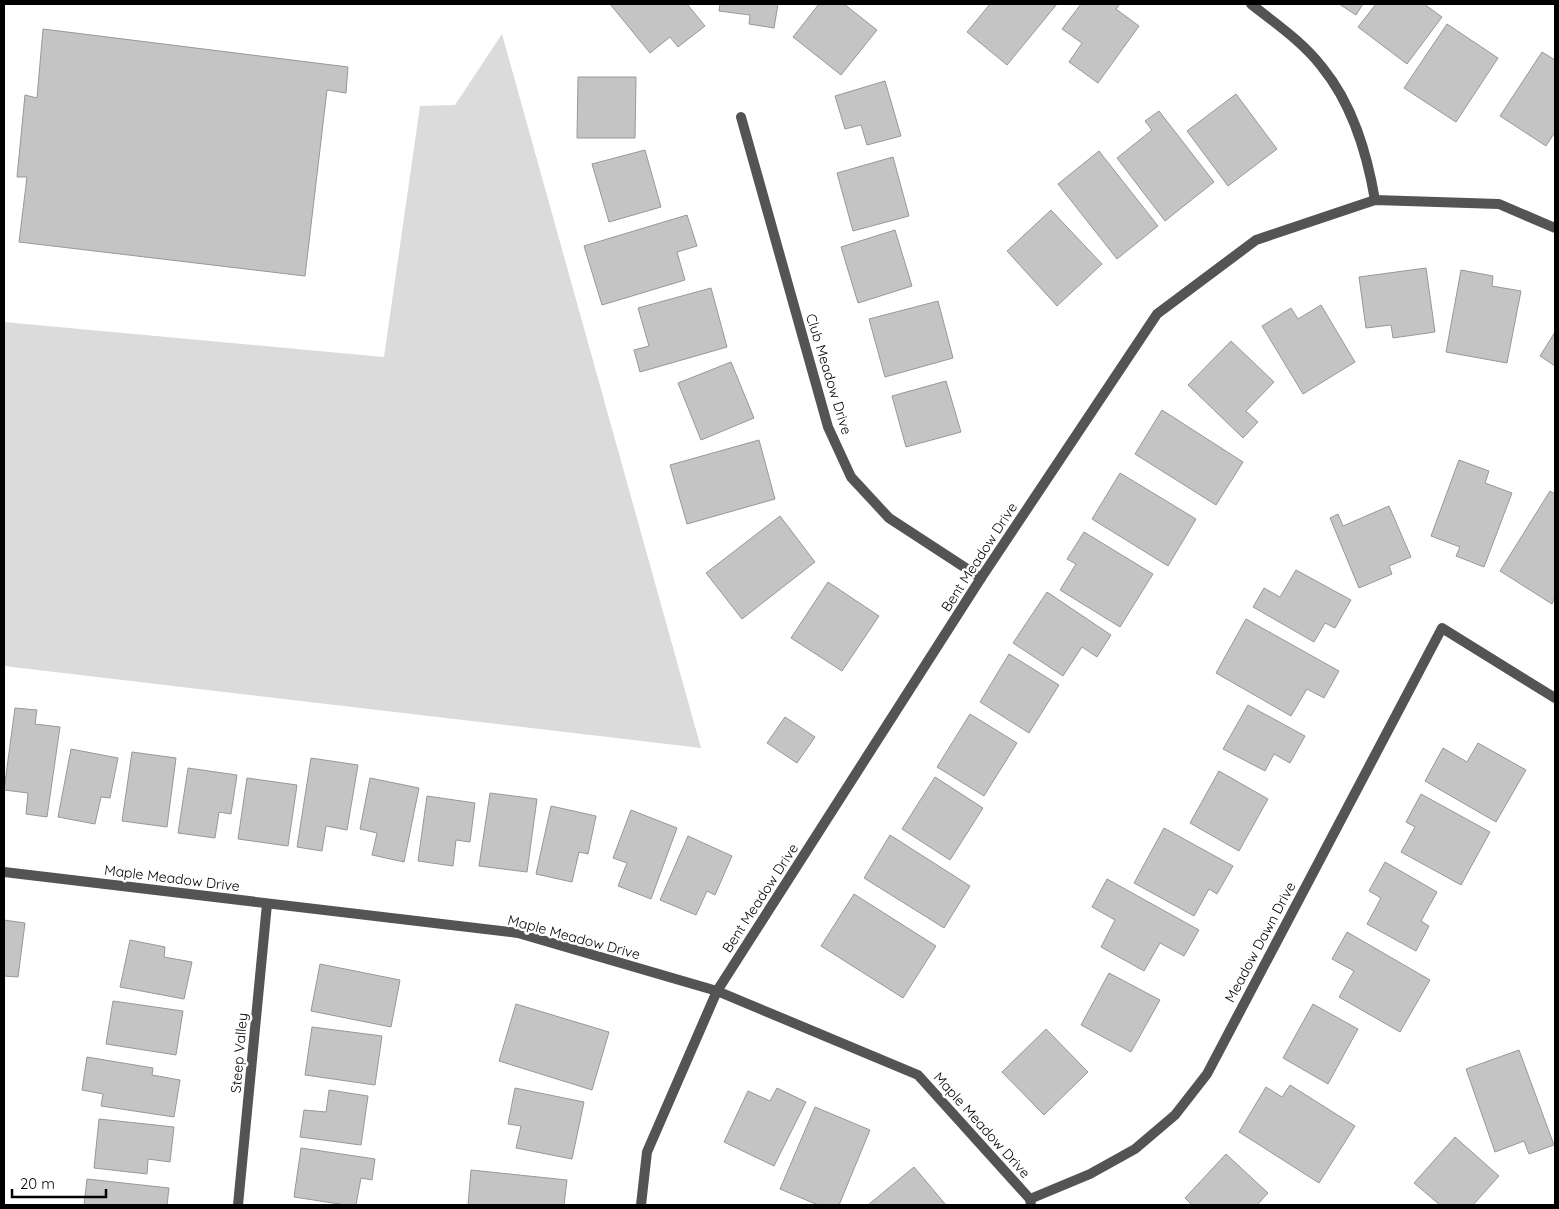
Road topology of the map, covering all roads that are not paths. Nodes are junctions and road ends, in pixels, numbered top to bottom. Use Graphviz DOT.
graph roads {
  1 [pos="1251,4"];
  2 [pos="741,117"];
  3 [pos="1375,200"];
  4 [pos="1555,228"];
  5 [pos="981,578"];
  6 [pos="1555,698"];
  7 [pos="4,872"];
  8 [pos="267,904"];
  9 [pos="717,991"];
  10 [pos="1030,1202"];
  11 [pos="238,1205"];
  12 [pos="641,1205"];
  1 -- 3 [label="street"];
  2 -- 5 [label="street, Club Meadow Drive"];
  3 -- 4 [label="street, Bent Meadow Drive"];
  3 -- 5 [label="street, Bent Meadow Drive"];
  5 -- 9 [label="street, Bent Meadow Drive"];
  6 -- 10 [label="street, Meadow Dawn Drive"];
  7 -- 8 [label="street, Maple Meadow Drive"];
  8 -- 9 [label="street, Maple Meadow Drive"];
  8 -- 11 [label="street, Steep Valley"];
  9 -- 10 [label="street, Maple Meadow Drive"];
  9 -- 12 [label="street, Bent Meadow Drive"];
}
